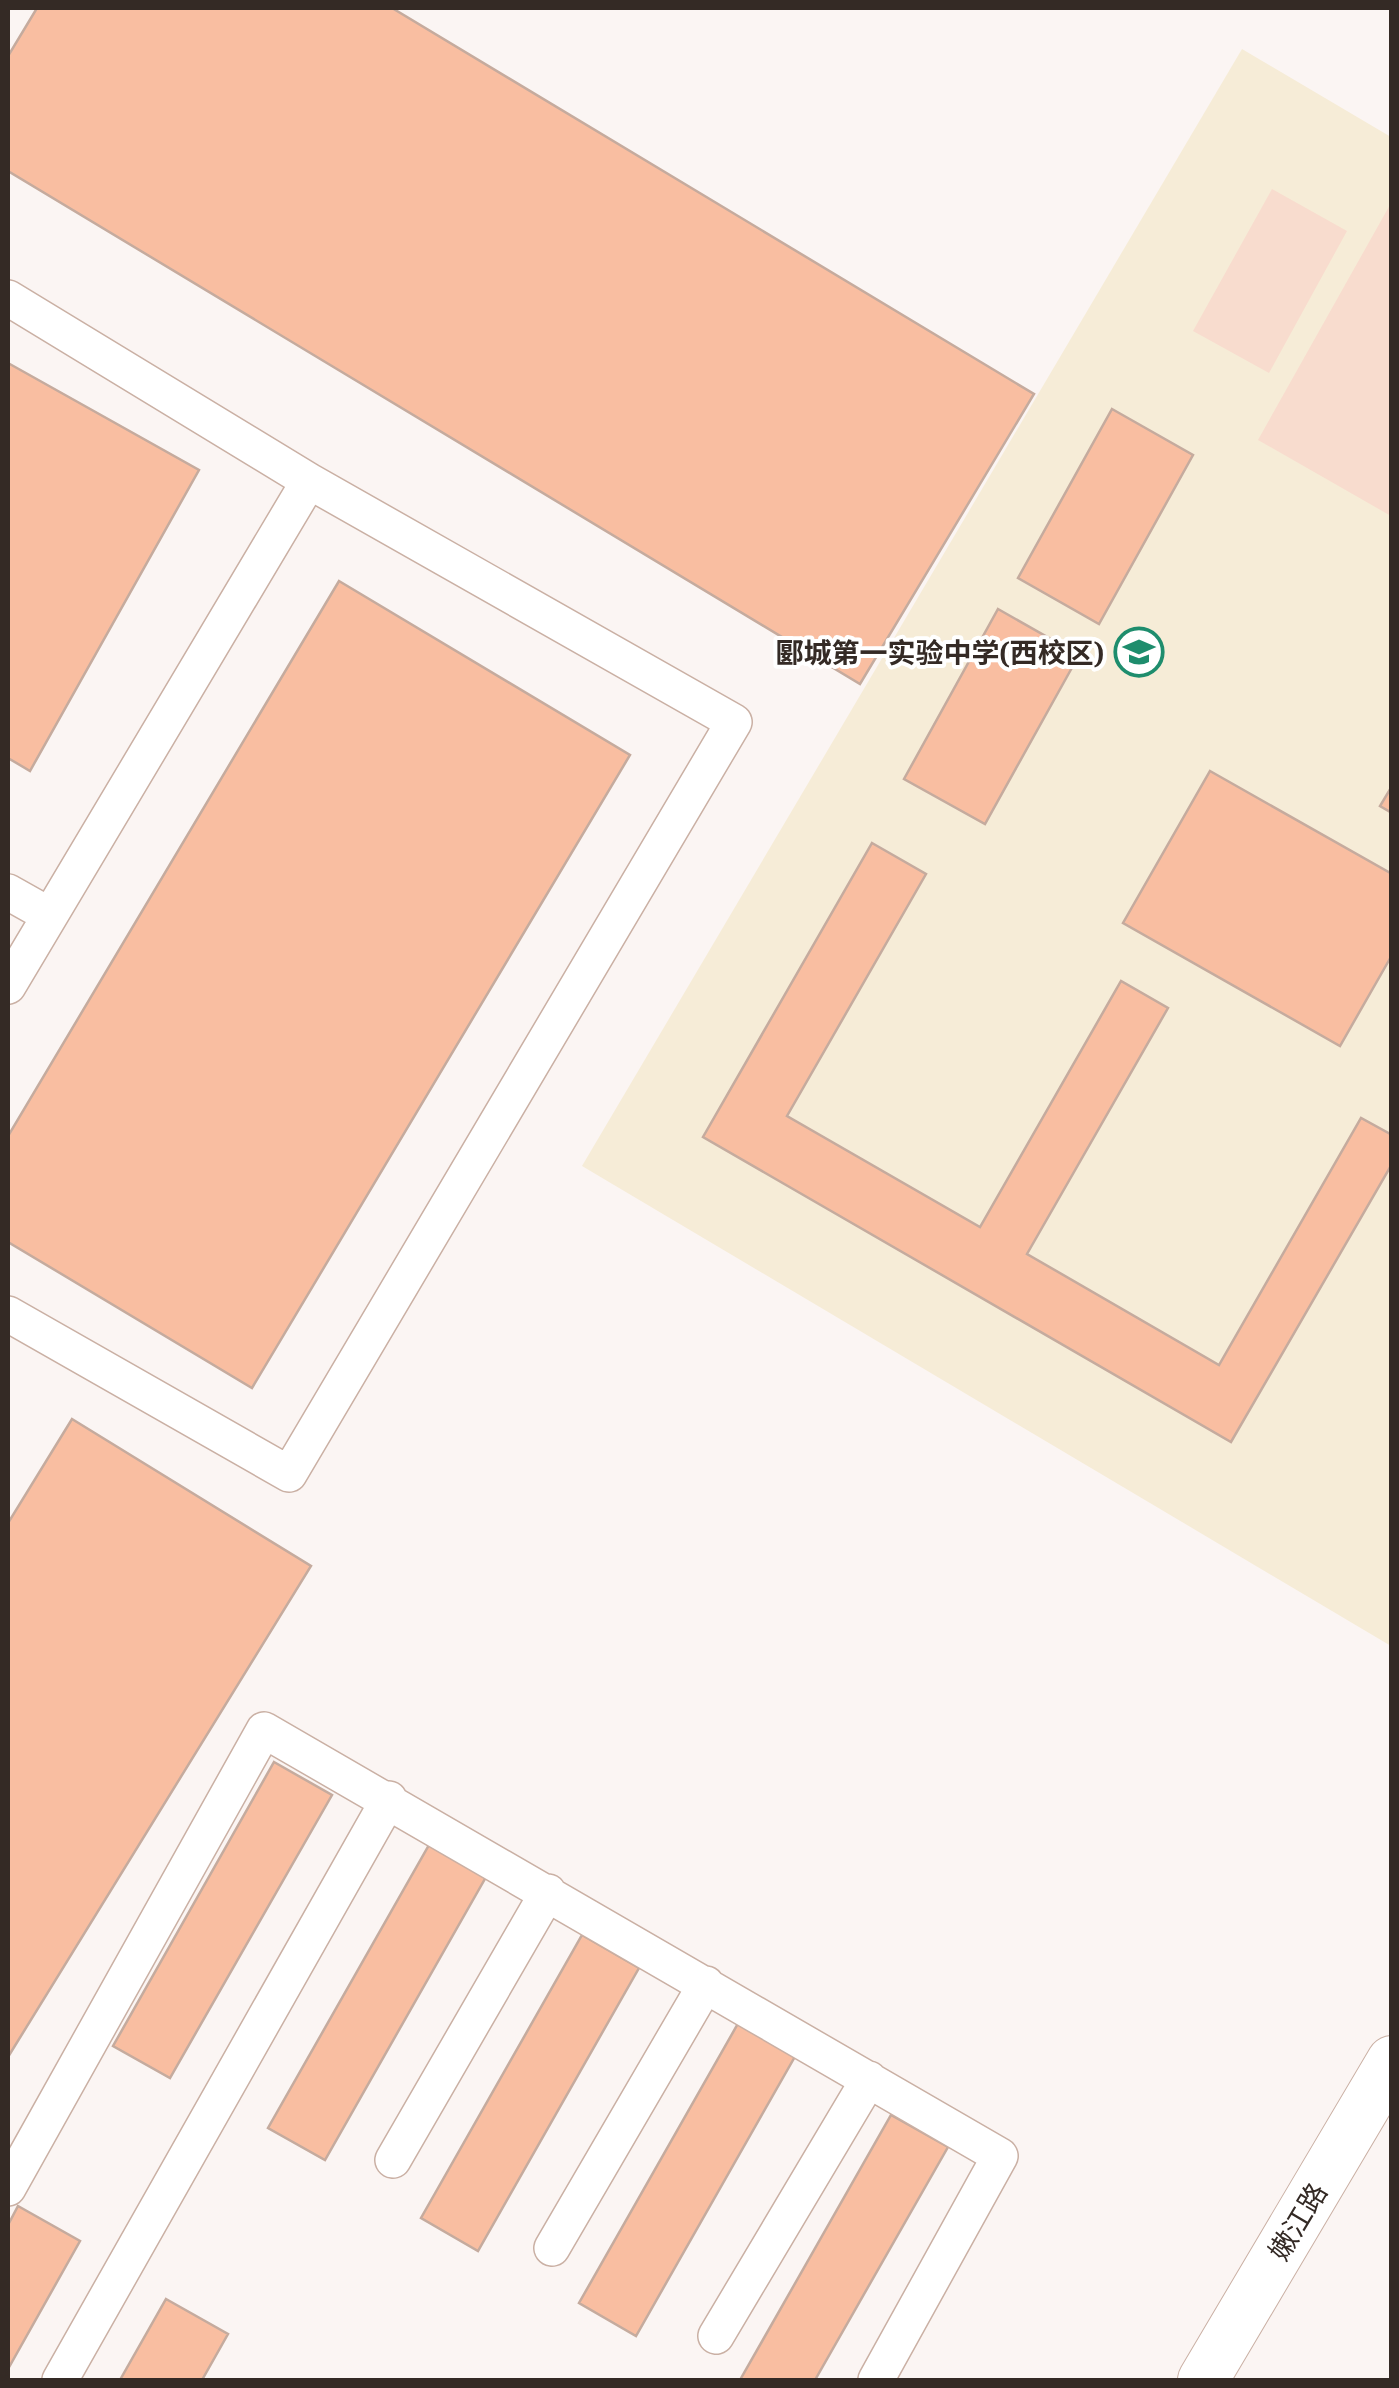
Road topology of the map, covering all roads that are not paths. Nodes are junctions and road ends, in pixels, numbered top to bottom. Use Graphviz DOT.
graph roads {
  1 [pos="8,298"];
  2 [pos="310,481"];
  3 [pos="8,892"];
  4 [pos="48,916"];
  5 [pos="8,986"];
  6 [pos="8,1314"];
  7 [pos="389,1799"];
  8 [pos="548,1892"];
  9 [pos="706,1984"];
  10 [pos="1392,2061"];
  11 [pos="869,2079"];
  12 [pos="393,2160"];
  13 [pos="8,2188"];
  14 [pos="552,2248"];
  15 [pos="716,2336"];
  16 [pos="60,2380"];
  17 [pos="876,2380"];
  18 [pos="1203,2380"];
  1 -- 2 [label="street"];
  2 -- 4 [label="street"];
  2 -- 6 [label="street"];
  3 -- 4 [label="street"];
  4 -- 5 [label="street"];
  7 -- 8 [label="street"];
  7 -- 13 [label="street"];
  7 -- 16 [label="street"];
  8 -- 9 [label="street"];
  8 -- 12 [label="street"];
  9 -- 11 [label="street"];
  9 -- 14 [label="street"];
  10 -- 18 [label="street, 嫩江路"];
  11 -- 15 [label="street"];
  11 -- 17 [label="street"];
}
